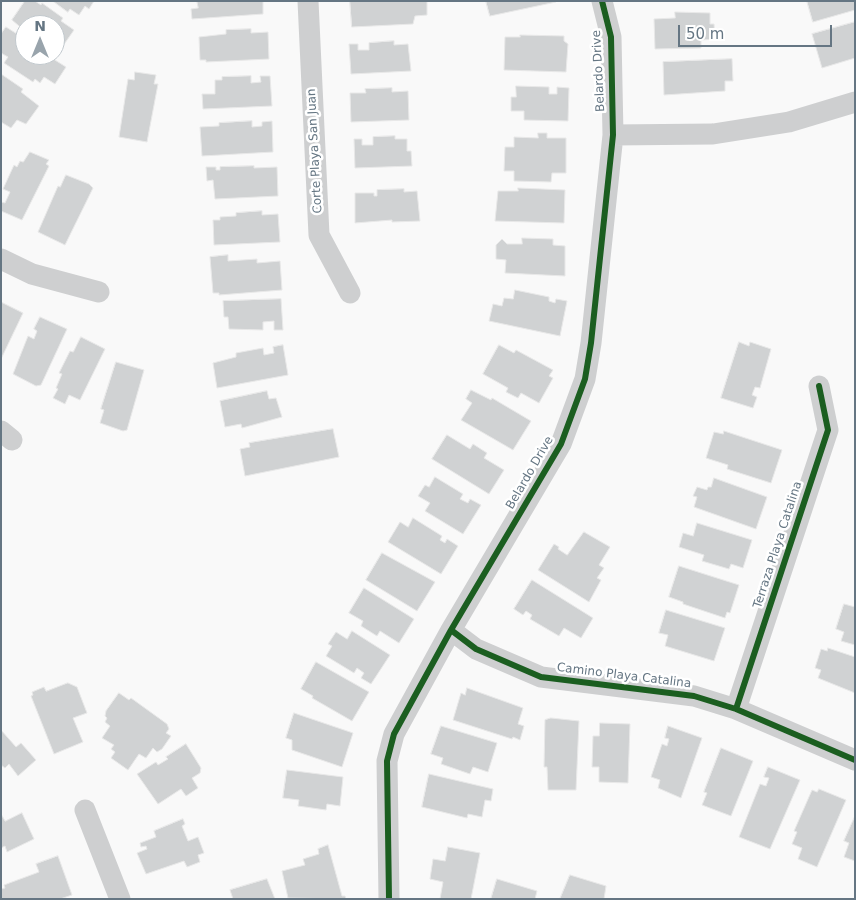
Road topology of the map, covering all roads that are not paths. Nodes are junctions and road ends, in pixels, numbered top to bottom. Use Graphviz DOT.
graph roads {
  1 [pos="308,1"];
  2 [pos="602,1"];
  3 [pos="855,102"];
  4 [pos="613,135"];
  5 [pos="1,259"];
  6 [pos="99,292"];
  7 [pos="350,293"];
  8 [pos="818,386"];
  9 [pos="451,630"];
  10 [pos="736,709"];
  11 [pos="855,760"];
  12 [pos="85,810"];
  13 [pos="120,899"];
  14 [pos="388,899"];
  1 -- 7 [label="street, Corte Playa San Juan"];
  2 -- 4 [label="street, Belardo Drive"];
  3 -- 4 [label="street"];
  4 -- 9 [label="street, Belardo Drive"];
  5 -- 6 [label="street"];
  8 -- 10 [label="street, Terraza Playa Catalina"];
  9 -- 10 [label="street, Camino Playa Catalina"];
  9 -- 14 [label="street, Belardo Drive"];
  10 -- 11 [label="street, Camino Playa Catalina"];
  12 -- 13 [label="street"];
}
